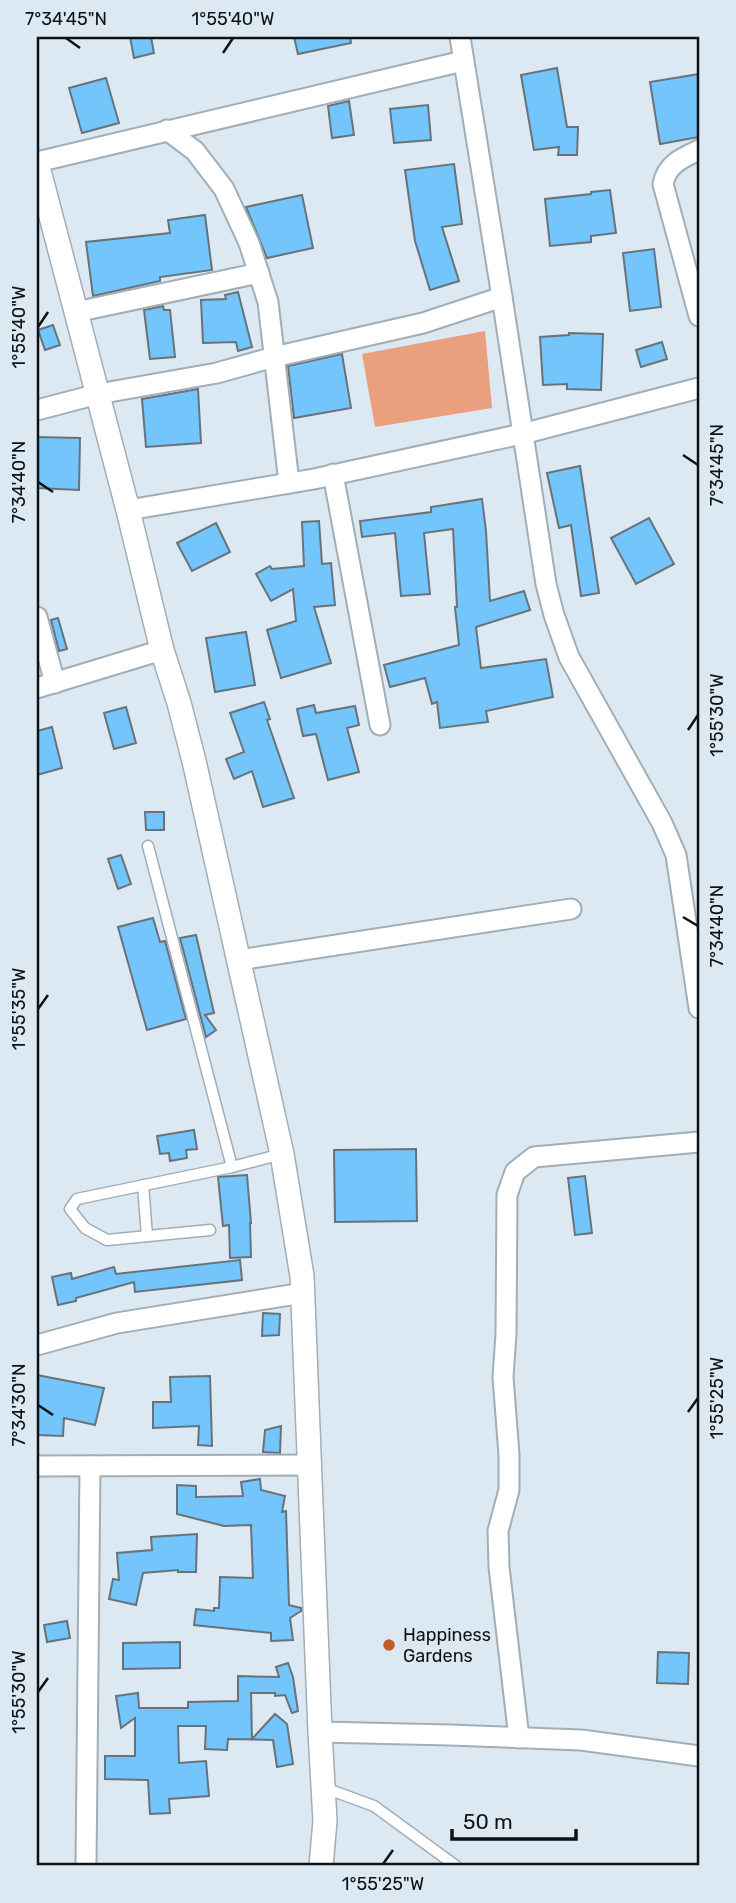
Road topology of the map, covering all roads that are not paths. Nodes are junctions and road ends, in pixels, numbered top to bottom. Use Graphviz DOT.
graph roads {
  1 [pos="460,37"];
  2 [pos="463,61"];
  3 [pos="167,130"];
  4 [pos="699,150"];
  5 [pos="37,162"];
  6 [pos="43,216"];
  7 [pos="258,273"];
  8 [pos="502,297"];
  9 [pos="76,312"];
  10 [pos="699,316"];
  11 [pos="274,357"];
  12 [pos="699,388"];
  13 [pos="98,394"];
  14 [pos="37,410"];
  15 [pos="522,434"];
  16 [pos="333,474"];
  17 [pos="289,483"];
  18 [pos="128,510"];
  19 [pos="37,617"];
  20 [pos="162,650"];
  21 [pos="46,685"];
  22 [pos="380,725"];
  23 [pos="148,846"];
  24 [pos="570,909"];
  25 [pos="239,960"];
  26 [pos="699,1008"];
  27 [pos="699,1142"];
  28 [pos="282,1154"];
  29 [pos="232,1167"];
  30 [pos="143,1185"];
  31 [pos="210,1230"];
  32 [pos="147,1236"];
  33 [pos="303,1293"];
  34 [pos="37,1345"];
  35 [pos="308,1465"];
  36 [pos="37,1466"];
  37 [pos="90,1466"];
  38 [pos="320,1732"];
  39 [pos="519,1738"];
  40 [pos="699,1756"];
  41 [pos="324,1788"];
  42 [pos="86,1866"];
  43 [pos="321,1866"];
  44 [pos="457,1866"];
  1 -- 2 [label="street"];
  2 -- 3 [label="street"];
  2 -- 8 [label="street"];
  3 -- 5 [label="street"];
  3 -- 7 [label="street"];
  4 -- 10 [label="street"];
  5 -- 6 [label="street"];
  6 -- 9 [label="street"];
  7 -- 9 [label="street"];
  7 -- 11 [label="street"];
  8 -- 11 [label="street"];
  8 -- 15 [label="street"];
  9 -- 13 [label="street"];
  11 -- 13 [label="street"];
  11 -- 17 [label="street"];
  12 -- 15 [label="street"];
  13 -- 14 [label="street"];
  13 -- 18 [label="street"];
  15 -- 16 [label="street"];
  15 -- 26 [label="street"];
  16 -- 17 [label="street"];
  16 -- 22 [label="street"];
  17 -- 18 [label="street"];
  18 -- 20 [label="street"];
  19 -- 21 [label="street"];
  20 -- 21 [label="street"];
  20 -- 25 [label="street"];
  23 -- 29 [label="lane"];
  24 -- 25 [label="street"];
  25 -- 28 [label="street"];
  27 -- 39 [label="street"];
  28 -- 29 [label="lane"];
  28 -- 33 [label="street"];
  29 -- 30 [label="lane"];
  30 -- 32 [label="lane"];
  30 -- 32 [label="lane"];
  31 -- 32 [label="lane"];
  33 -- 34 [label="street"];
  33 -- 35 [label="street"];
  35 -- 37 [label="street"];
  35 -- 38 [label="street"];
  36 -- 37 [label="street"];
  37 -- 42 [label="street"];
  38 -- 39 [label="street"];
  38 -- 41 [label="street"];
  39 -- 40 [label="street"];
  41 -- 43 [label="street"];
  41 -- 44 [label="lane"];
}
